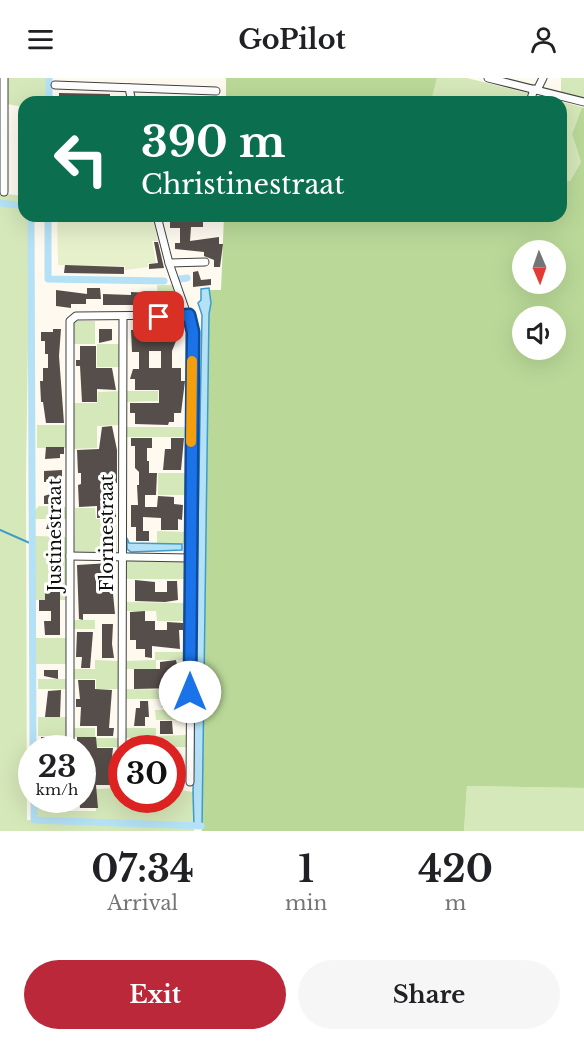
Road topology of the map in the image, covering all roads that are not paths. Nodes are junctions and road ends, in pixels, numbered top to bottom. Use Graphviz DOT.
graph roads {
  1 [pos="4,78"];
  2 [pos="488,78"];
  3 [pos="543,78"];
  4 [pos="167,80"];
  5 [pos="82,82"];
  6 [pos="55,85"];
  7 [pos="129,88"];
  8 [pos="168,88"];
  9 [pos="536,90"];
  10 [pos="216,91"];
  11 [pos="131,96"];
  12 [pos="533,96"];
  13 [pos="560,96"];
  14 [pos="567,98"];
  15 [pos="584,102"];
  16 [pos="4,192"];
  17 [pos="159,222"];
  18 [pos="205,262"];
  19 [pos="169,263"];
  20 [pos="189,315"];
  21 [pos="123,317"];
  22 [pos="70,556"];
  23 [pos="122,556"];
  24 [pos="190,558"];
  25 [pos="70,735"];
  26 [pos="122,735"];
  27 [pos="190,782"];
  1 -- 16 [label="street"];
  2 -- 9 [label="street"];
  3 -- 9 [label="street"];
  4 -- 8 [label="street"];
  5 -- 6 [label="street"];
  5 -- 7 [label="street"];
  7 -- 8 [label="street"];
  7 -- 11 [label="street"];
  8 -- 10 [label="street"];
  9 -- 12 [label="street"];
  9 -- 13 [label="street"];
  14 -- 15 [label="street"];
  17 -- 19 [label="street"];
  18 -- 19 [label="street"];
  19 -- 20 [label="street"];
  20 -- 21 [label="street"];
  20 -- 24 [label="street"];
  21 -- 22 [label="street, Justinestraat"];
  21 -- 23 [label="street, Florinestraat"];
  22 -- 23 [label="street"];
  22 -- 25 [label="street, Justinestraat"];
  23 -- 24 [label="street"];
  23 -- 26 [label="street, Florinestraat"];
  24 -- 27 [label="street"];
}
